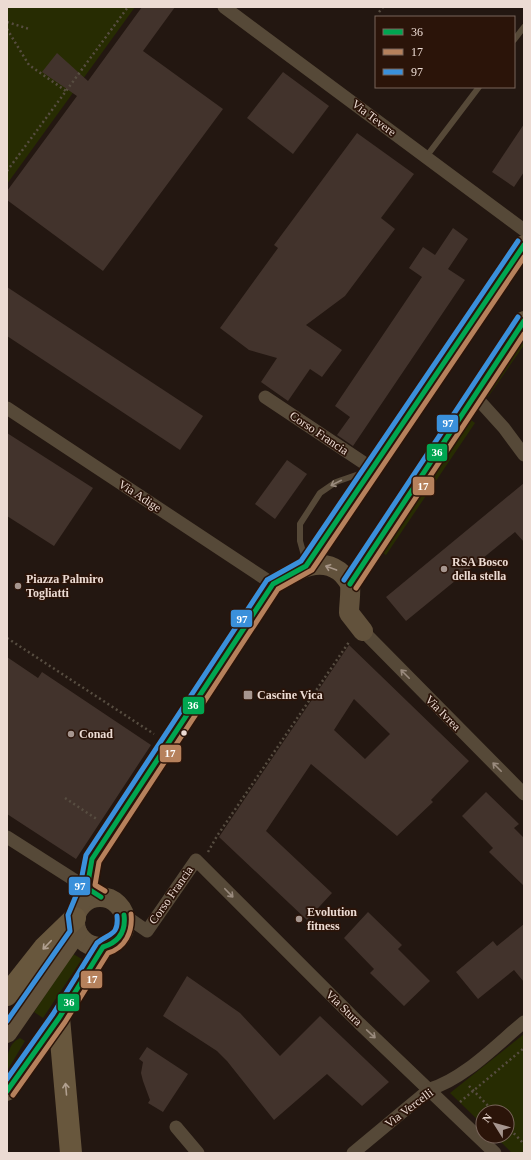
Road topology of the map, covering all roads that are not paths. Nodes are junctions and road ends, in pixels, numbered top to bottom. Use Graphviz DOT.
graph roads {
  1 [pos="224,7"];
  2 [pos="524,27"];
  3 [pos="515,39"];
  4 [pos="478,88"];
  5 [pos="426,157"];
  6 [pos="523,231"];
  7 [pos="524,321"];
  8 [pos="524,331"];
  9 [pos="504,350"];
  10 [pos="475,396"];
  11 [pos="265,397"];
  12 [pos="7,408"];
  13 [pos="524,455"];
  14 [pos="373,470"];
  15 [pos="306,566"];
  16 [pos="273,584"];
  17 [pos="350,584"];
  18 [pos="363,631"];
  19 [pos="524,794"];
  20 [pos="7,836"];
  21 [pos="199,863"];
  22 [pos="94,893"];
  23 [pos="124,915"];
  24 [pos="77,920"];
  25 [pos="103,947"];
  26 [pos="7,995"];
  27 [pos="59,1018"];
  28 [pos="524,1022"];
  29 [pos="7,1033"];
  30 [pos="430,1089"];
  31 [pos="7,1091"];
  32 [pos="176,1126"];
  33 [pos="68,1127"];
  34 [pos="71,1153"];
  35 [pos="80,1153"];
  36 [pos="198,1153"];
  37 [pos="353,1153"];
  38 [pos="495,1153"];
  1 -- 5 [label="street, Via Tevere"];
  2 -- 3 [label="lane"];
  4 -- 5 [label="lane"];
  5 -- 6 [label="street, Via Tevere"];
  6 -- 14 [label="main road"];
  7 -- 9 [label="main road"];
  8 -- 9 [label="street"];
  9 -- 10 [label="main road"];
  10 -- 13 [label="street"];
  10 -- 17 [label="main road"];
  11 -- 14 [label="street, Corso Francia"];
  12 -- 16 [label="street, Via Adige"];
  14 -- 15 [label="main road"];
  14 -- 15 [label="lane, one-way"];
  15 -- 16 [label="main road"];
  17 -- 15 [label="main road, one-way"];
  16 -- 22 [label="main road"];
  17 -- 18 [label="main road"];
  19 -- 18 [label="street, Via Ivrea, one-way"];
  20 -- 22 [label="street"];
  21 -- 23 [label="street, Corso Francia"];
  21 -- 30 [label="street, Via Stura, one-way"];
  22 -- 23 [label="main road"];
  22 -- 24 [label="main road"];
  23 -- 25 [label="main road"];
  24 -- 25 [label="main road"];
  24 -- 26 [label="highway, one-way"];
  24 -- 29 [label="main road"];
  25 -- 27 [label="main road"];
  27 -- 31 [label="main road"];
  33 -- 27 [label="highway, one-way"];
  28 -- 30 [label="street, Via Vercelli"];
  30 -- 37 [label="street, Via Vercelli"];
  30 -- 38 [label="street, Via Stura"];
  32 -- 36 [label="street"];
  33 -- 34 [label="highway"];
  33 -- 35 [label="highway"];
}
